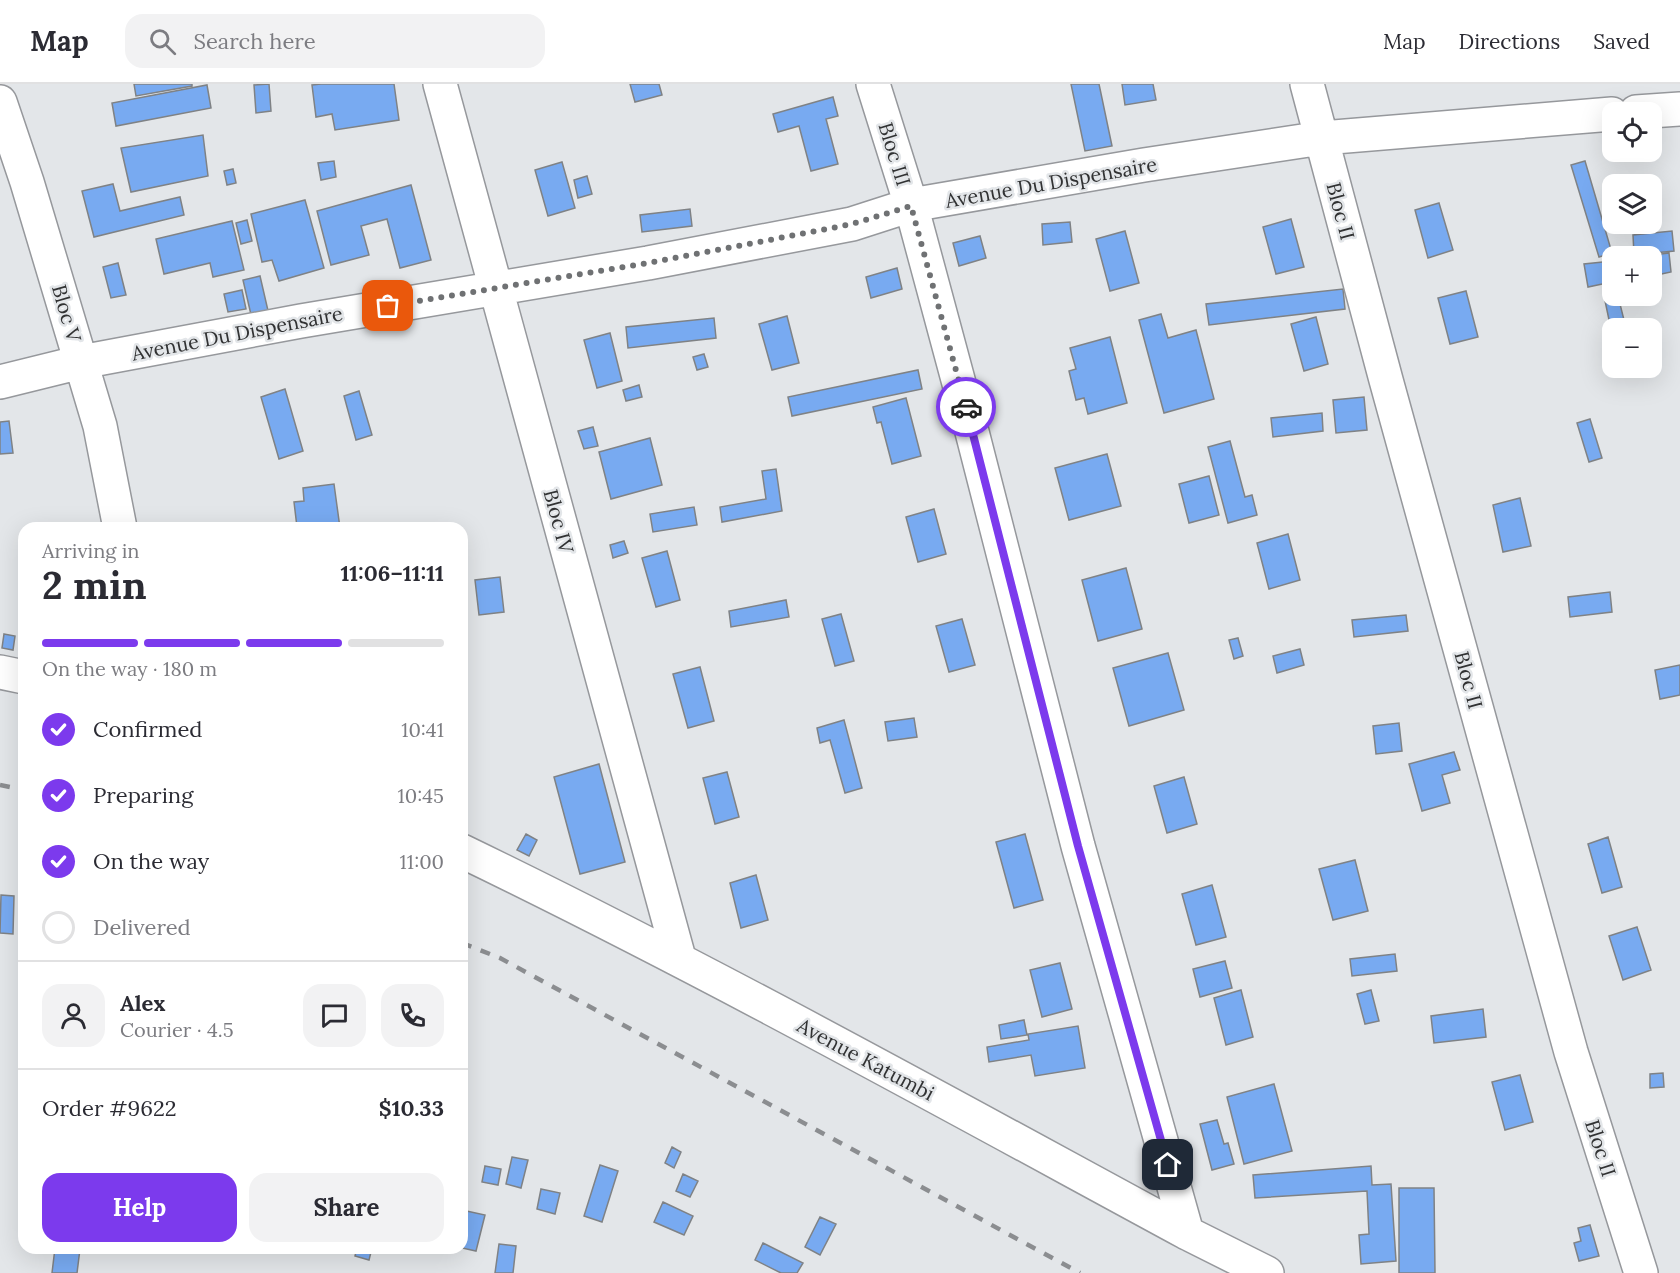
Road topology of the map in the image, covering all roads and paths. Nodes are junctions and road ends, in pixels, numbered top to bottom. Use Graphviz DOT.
graph roads {
  1 [pos="440,84"];
  2 [pos="873,84"];
  3 [pos="1307,84"];
  4 [pos="0,102"];
  5 [pos="1680,109"];
  6 [pos="1662,110"];
  7 [pos="1602,115"];
  8 [pos="1322,138"];
  9 [pos="911,206"];
  10 [pos="496,287"];
  11 [pos="81,363"];
  12 [pos="0,382"];
  13 [pos="119,522"];
  14 [pos="0,672"];
  15 [pos="18,676"];
  16 [pos="468,854"];
  17 [pos="679,958"];
  18 [pos="1187,1233"];
  19 [pos="1267,1273"];
  20 [pos="1641,1273"];
  1 -- 10 [label="street, Bloc IV"];
  2 -- 9 [label="street, Bloc III"];
  3 -- 8 [label="street, Bloc II"];
  4 -- 11 [label="street, Bloc V"];
  5 -- 6 [label="street"];
  7 -- 8 [label="street, Avenue Du Dispensaire"];
  8 -- 9 [label="street, Avenue Du Dispensaire"];
  8 -- 20 [label="street, Bloc II"];
  9 -- 10 [label="street, Avenue Du Dispensaire"];
  9 -- 18 [label="street, Bloc III"];
  10 -- 11 [label="street, Avenue Du Dispensaire"];
  10 -- 17 [label="street, Bloc IV"];
  11 -- 12 [label="street, Avenue Du Dispensaire"];
  11 -- 13 [label="street, Bloc V"];
  14 -- 15 [label="street"];
  16 -- 17 [label="street, Avenue Katumbi"];
  17 -- 18 [label="street, Avenue Katumbi"];
  18 -- 19 [label="street, Avenue Katumbi"];
}
